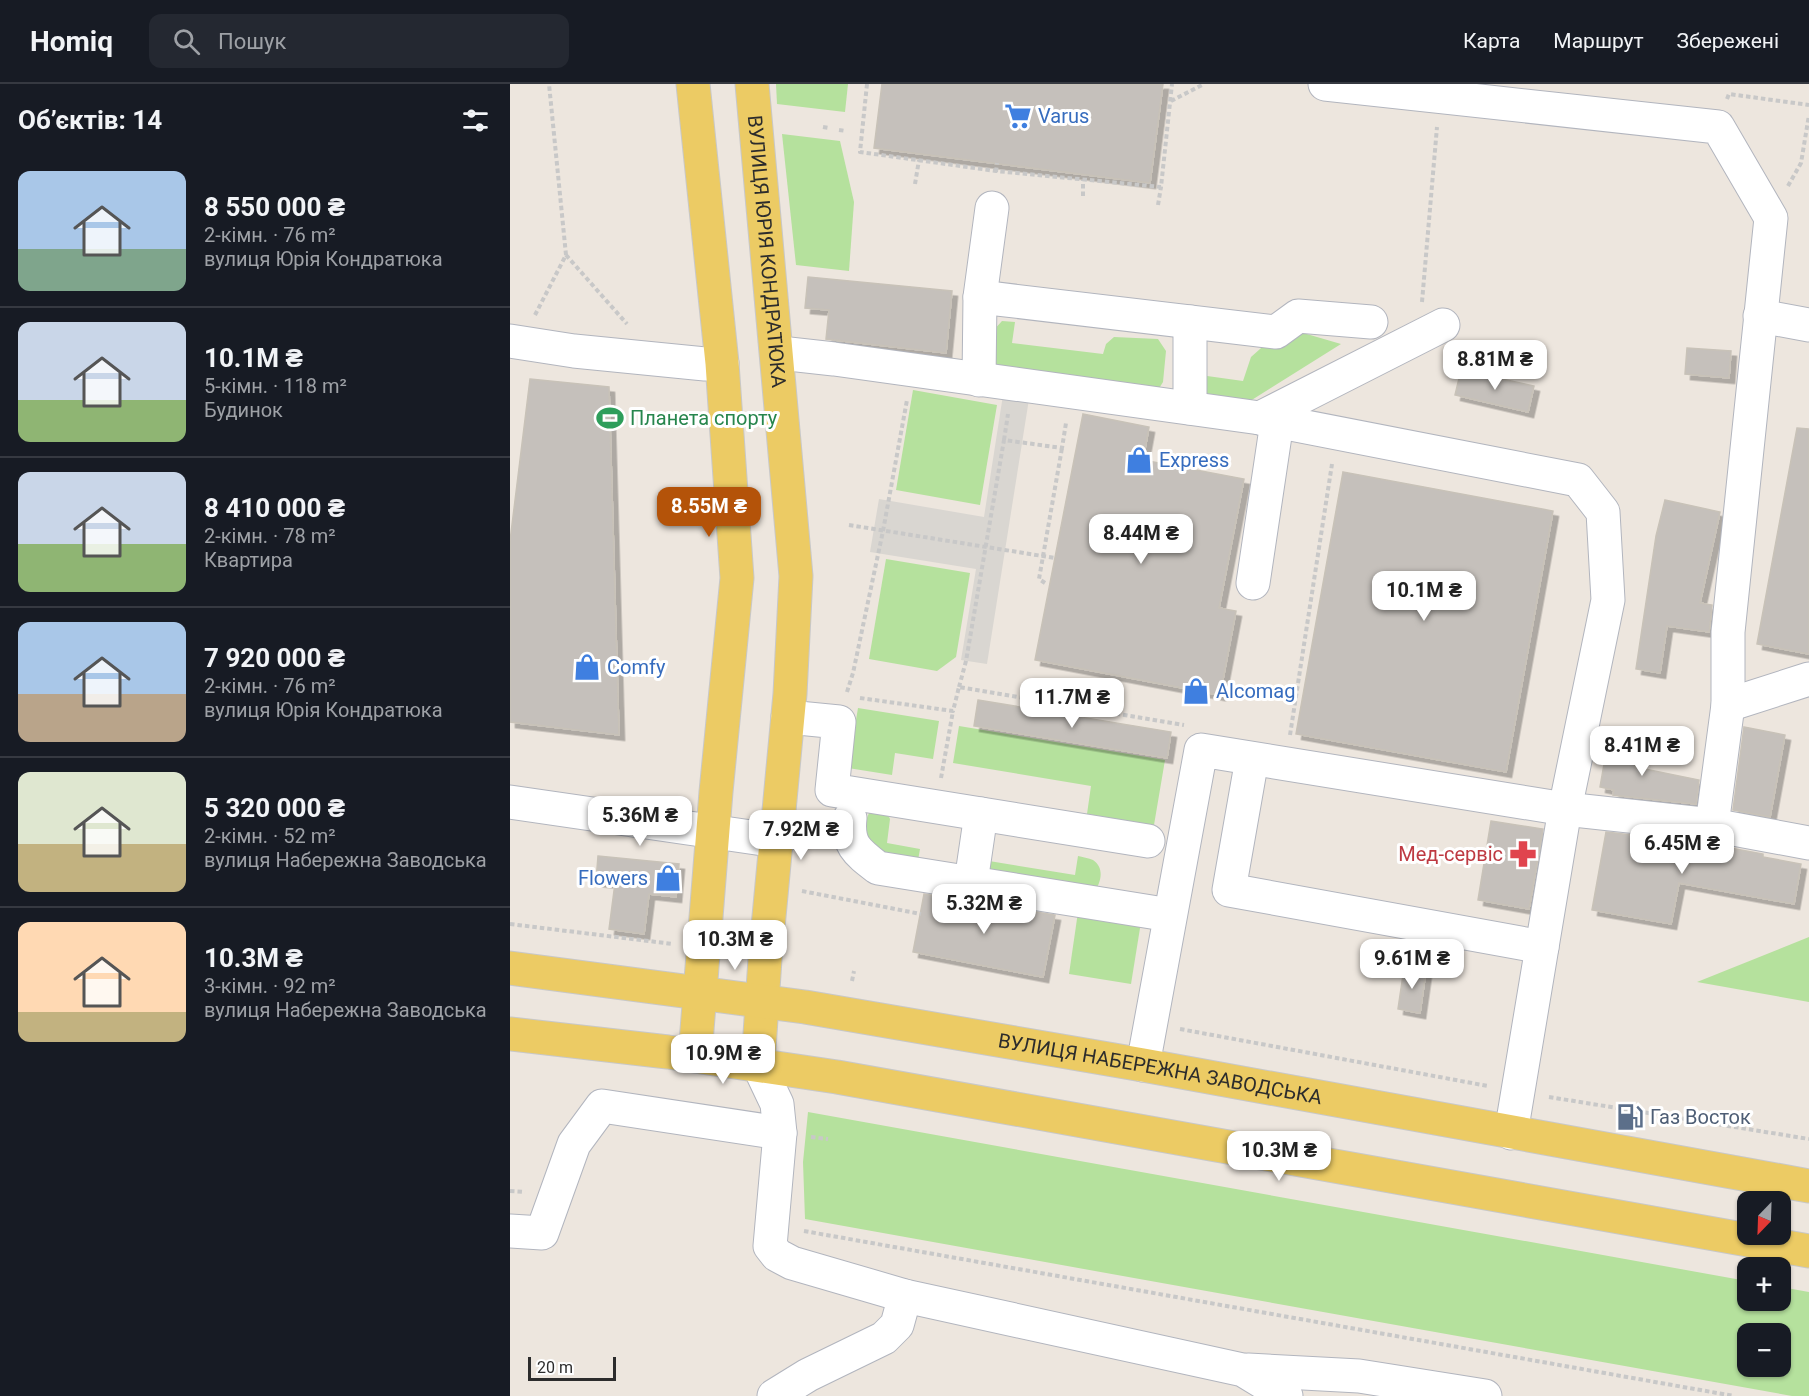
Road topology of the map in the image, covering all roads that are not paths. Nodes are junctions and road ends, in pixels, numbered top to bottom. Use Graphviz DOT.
graph roads {
  1 [pos="693,84"];
  2 [pos="752,84"];
  3 [pos="1325,84"];
  4 [pos="992,208"];
  5 [pos="980,297"];
  6 [pos="1760,316"];
  7 [pos="1432,317"];
  8 [pos="1190,322"];
  9 [pos="1371,322"];
  10 [pos="1809,325"];
  11 [pos="515,342"];
  12 [pos="777,355"];
  13 [pos="722,363"];
  14 [pos="979,380"];
  15 [pos="1190,408"];
  16 [pos="1268,420"];
  17 [pos="1253,583"];
  18 [pos="1809,680"];
  19 [pos="1728,705"];
  20 [pos="788,717"];
  21 [pos="1252,759"];
  22 [pos="510,802"];
  23 [pos="1565,809"];
  24 [pos="981,814"];
  25 [pos="850,818"];
  26 [pos="1712,825"];
  27 [pos="714,832"];
  28 [pos="778,841"];
  29 [pos="1148,841"];
  30 [pos="1809,843"];
  31 [pos="971,882"];
  32 [pos="1170,915"];
  33 [pos="1542,947"];
  34 [pos="510,968"];
  35 [pos="701,992"];
  36 [pos="762,1000"];
  37 [pos="510,1034"];
  38 [pos="694,1055"];
  39 [pos="758,1064"];
  40 [pos="1143,1065"];
  41 [pos="780,1133"];
  42 [pos="1511,1133"];
  43 [pos="1809,1186"];
  44 [pos="510,1231"];
  45 [pos="1809,1251"];
  46 [pos="905,1296"];
  47 [pos="1244,1370"];
  48 [pos="774,1396"];
  49 [pos="1286,1396"];
  50 [pos="1485,1396"];
  1 -- 13 [label="main road"];
  2 -- 12 [label="main road, ВУЛИЦЯ ЮРІЯ КОНДРАТЮКА"];
  3 -- 6 [label="street"];
  4 -- 5 [label="street"];
  5 -- 8 [label="street"];
  5 -- 14 [label="street"];
  6 -- 10 [label="street"];
  6 -- 19 [label="street"];
  7 -- 16 [label="street"];
  8 -- 9 [label="street"];
  8 -- 15 [label="street"];
  11 -- 13 [label="street"];
  12 -- 14 [label="street"];
  12 -- 20 [label="main road, ВУЛИЦЯ ЮРІЯ КОНДРАТЮКА"];
  13 -- 27 [label="main road"];
  14 -- 15 [label="street"];
  15 -- 16 [label="street"];
  16 -- 17 [label="street"];
  16 -- 23 [label="street"];
  18 -- 19 [label="street"];
  19 -- 26 [label="street"];
  20 -- 24 [label="street"];
  20 -- 28 [label="main road, ВУЛИЦЯ ЮРІЯ КОНДРАТЮКА"];
  21 -- 23 [label="street"];
  21 -- 32 [label="street"];
  21 -- 33 [label="street"];
  22 -- 27 [label="street"];
  23 -- 26 [label="street"];
  23 -- 33 [label="street"];
  24 -- 29 [label="street"];
  24 -- 31 [label="street"];
  25 -- 31 [label="street"];
  26 -- 30 [label="street"];
  27 -- 28 [label="street"];
  27 -- 35 [label="main road"];
  28 -- 36 [label="main road, ВУЛИЦЯ ЮРІЯ КОНДРАТЮКА"];
  31 -- 32 [label="street"];
  32 -- 40 [label="street"];
  33 -- 42 [label="street"];
  34 -- 35 [label="main road, ВУЛИЦЯ НАБЕРЕЖНА ЗАВОДСЬКА"];
  35 -- 36 [label="main road, ВУЛИЦЯ НАБЕРЕЖНА ЗАВОДСЬКА"];
  35 -- 38 [label="main road"];
  36 -- 39 [label="main road, ВУЛИЦЯ ЮРІЯ КОНДРАТЮКА"];
  36 -- 40 [label="main road, ВУЛИЦЯ НАБЕРЕЖНА ЗАВОДСЬКА"];
  37 -- 38 [label="main road"];
  38 -- 39 [label="main road"];
  39 -- 41 [label="street"];
  39 -- 45 [label="main road"];
  40 -- 42 [label="main road, ВУЛИЦЯ НАБЕРЕЖНА ЗАВОДСЬКА"];
  41 -- 44 [label="street"];
  41 -- 46 [label="street"];
  42 -- 43 [label="main road, ВУЛИЦЯ НАБЕРЕЖНА ЗАВОДСЬКА"];
  46 -- 47 [label="street"];
  46 -- 48 [label="street"];
  47 -- 49 [label="street"];
  47 -- 50 [label="street"];
}
